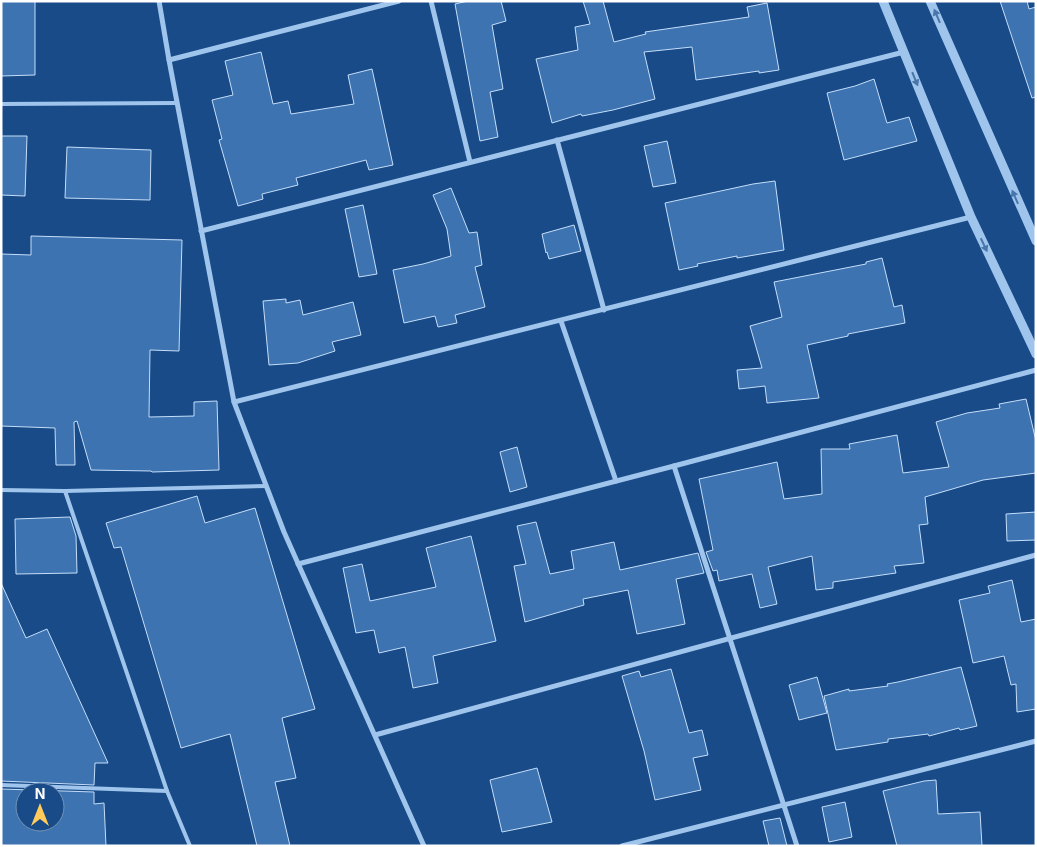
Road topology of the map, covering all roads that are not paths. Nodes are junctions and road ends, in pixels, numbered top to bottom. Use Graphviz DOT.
graph roads {
  1 [pos="159,1"];
  2 [pos="399,1"];
  3 [pos="431,1"];
  4 [pos="883,1"];
  5 [pos="930,1"];
  6 [pos="904,52"];
  7 [pos="169,60"];
  8 [pos="177,103"];
  9 [pos="1,104"];
  10 [pos="557,140"];
  11 [pos="470,162"];
  12 [pos="971,217"];
  13 [pos="201,230"];
  14 [pos="1036,241"];
  15 [pos="604,310"];
  16 [pos="561,321"];
  17 [pos="1036,354"];
  18 [pos="1036,370"];
  19 [pos="234,402"];
  20 [pos="674,466"];
  21 [pos="616,481"];
  22 [pos="266,486"];
  23 [pos="1,490"];
  24 [pos="65,491"];
  25 [pos="1036,555"];
  26 [pos="298,564"];
  27 [pos="730,638"];
  28 [pos="375,735"];
  29 [pos="1036,741"];
  30 [pos="1,785"];
  31 [pos="167,791"];
  32 [pos="784,805"];
  33 [pos="190,846"];
  34 [pos="424,846"];
  35 [pos="622,846"];
  36 [pos="797,846"];
  1 -- 7 [label="street"];
  2 -- 7 [label="street"];
  3 -- 11 [label="street"];
  4 -- 6 [label="street"];
  14 -- 5 [label="street, one-way"];
  6 -- 10 [label="street"];
  6 -- 12 [label="street, one-way"];
  7 -- 8 [label="street"];
  8 -- 9 [label="lane"];
  8 -- 13 [label="street"];
  10 -- 11 [label="street"];
  10 -- 15 [label="street"];
  11 -- 13 [label="street"];
  12 -- 15 [label="street"];
  12 -- 17 [label="street, one-way"];
  13 -- 19 [label="street"];
  15 -- 16 [label="street"];
  16 -- 19 [label="street"];
  16 -- 21 [label="street"];
  18 -- 20 [label="street"];
  19 -- 22 [label="street"];
  20 -- 21 [label="street"];
  20 -- 27 [label="street"];
  21 -- 26 [label="street"];
  22 -- 24 [label="lane"];
  22 -- 26 [label="street"];
  23 -- 24 [label="lane"];
  24 -- 31 [label="lane"];
  25 -- 27 [label="street"];
  26 -- 28 [label="street"];
  27 -- 28 [label="street"];
  27 -- 32 [label="street"];
  28 -- 34 [label="street"];
  29 -- 32 [label="street"];
  30 -- 31 [label="lane"];
  31 -- 33 [label="lane"];
  32 -- 35 [label="street"];
  32 -- 36 [label="street"];
}
